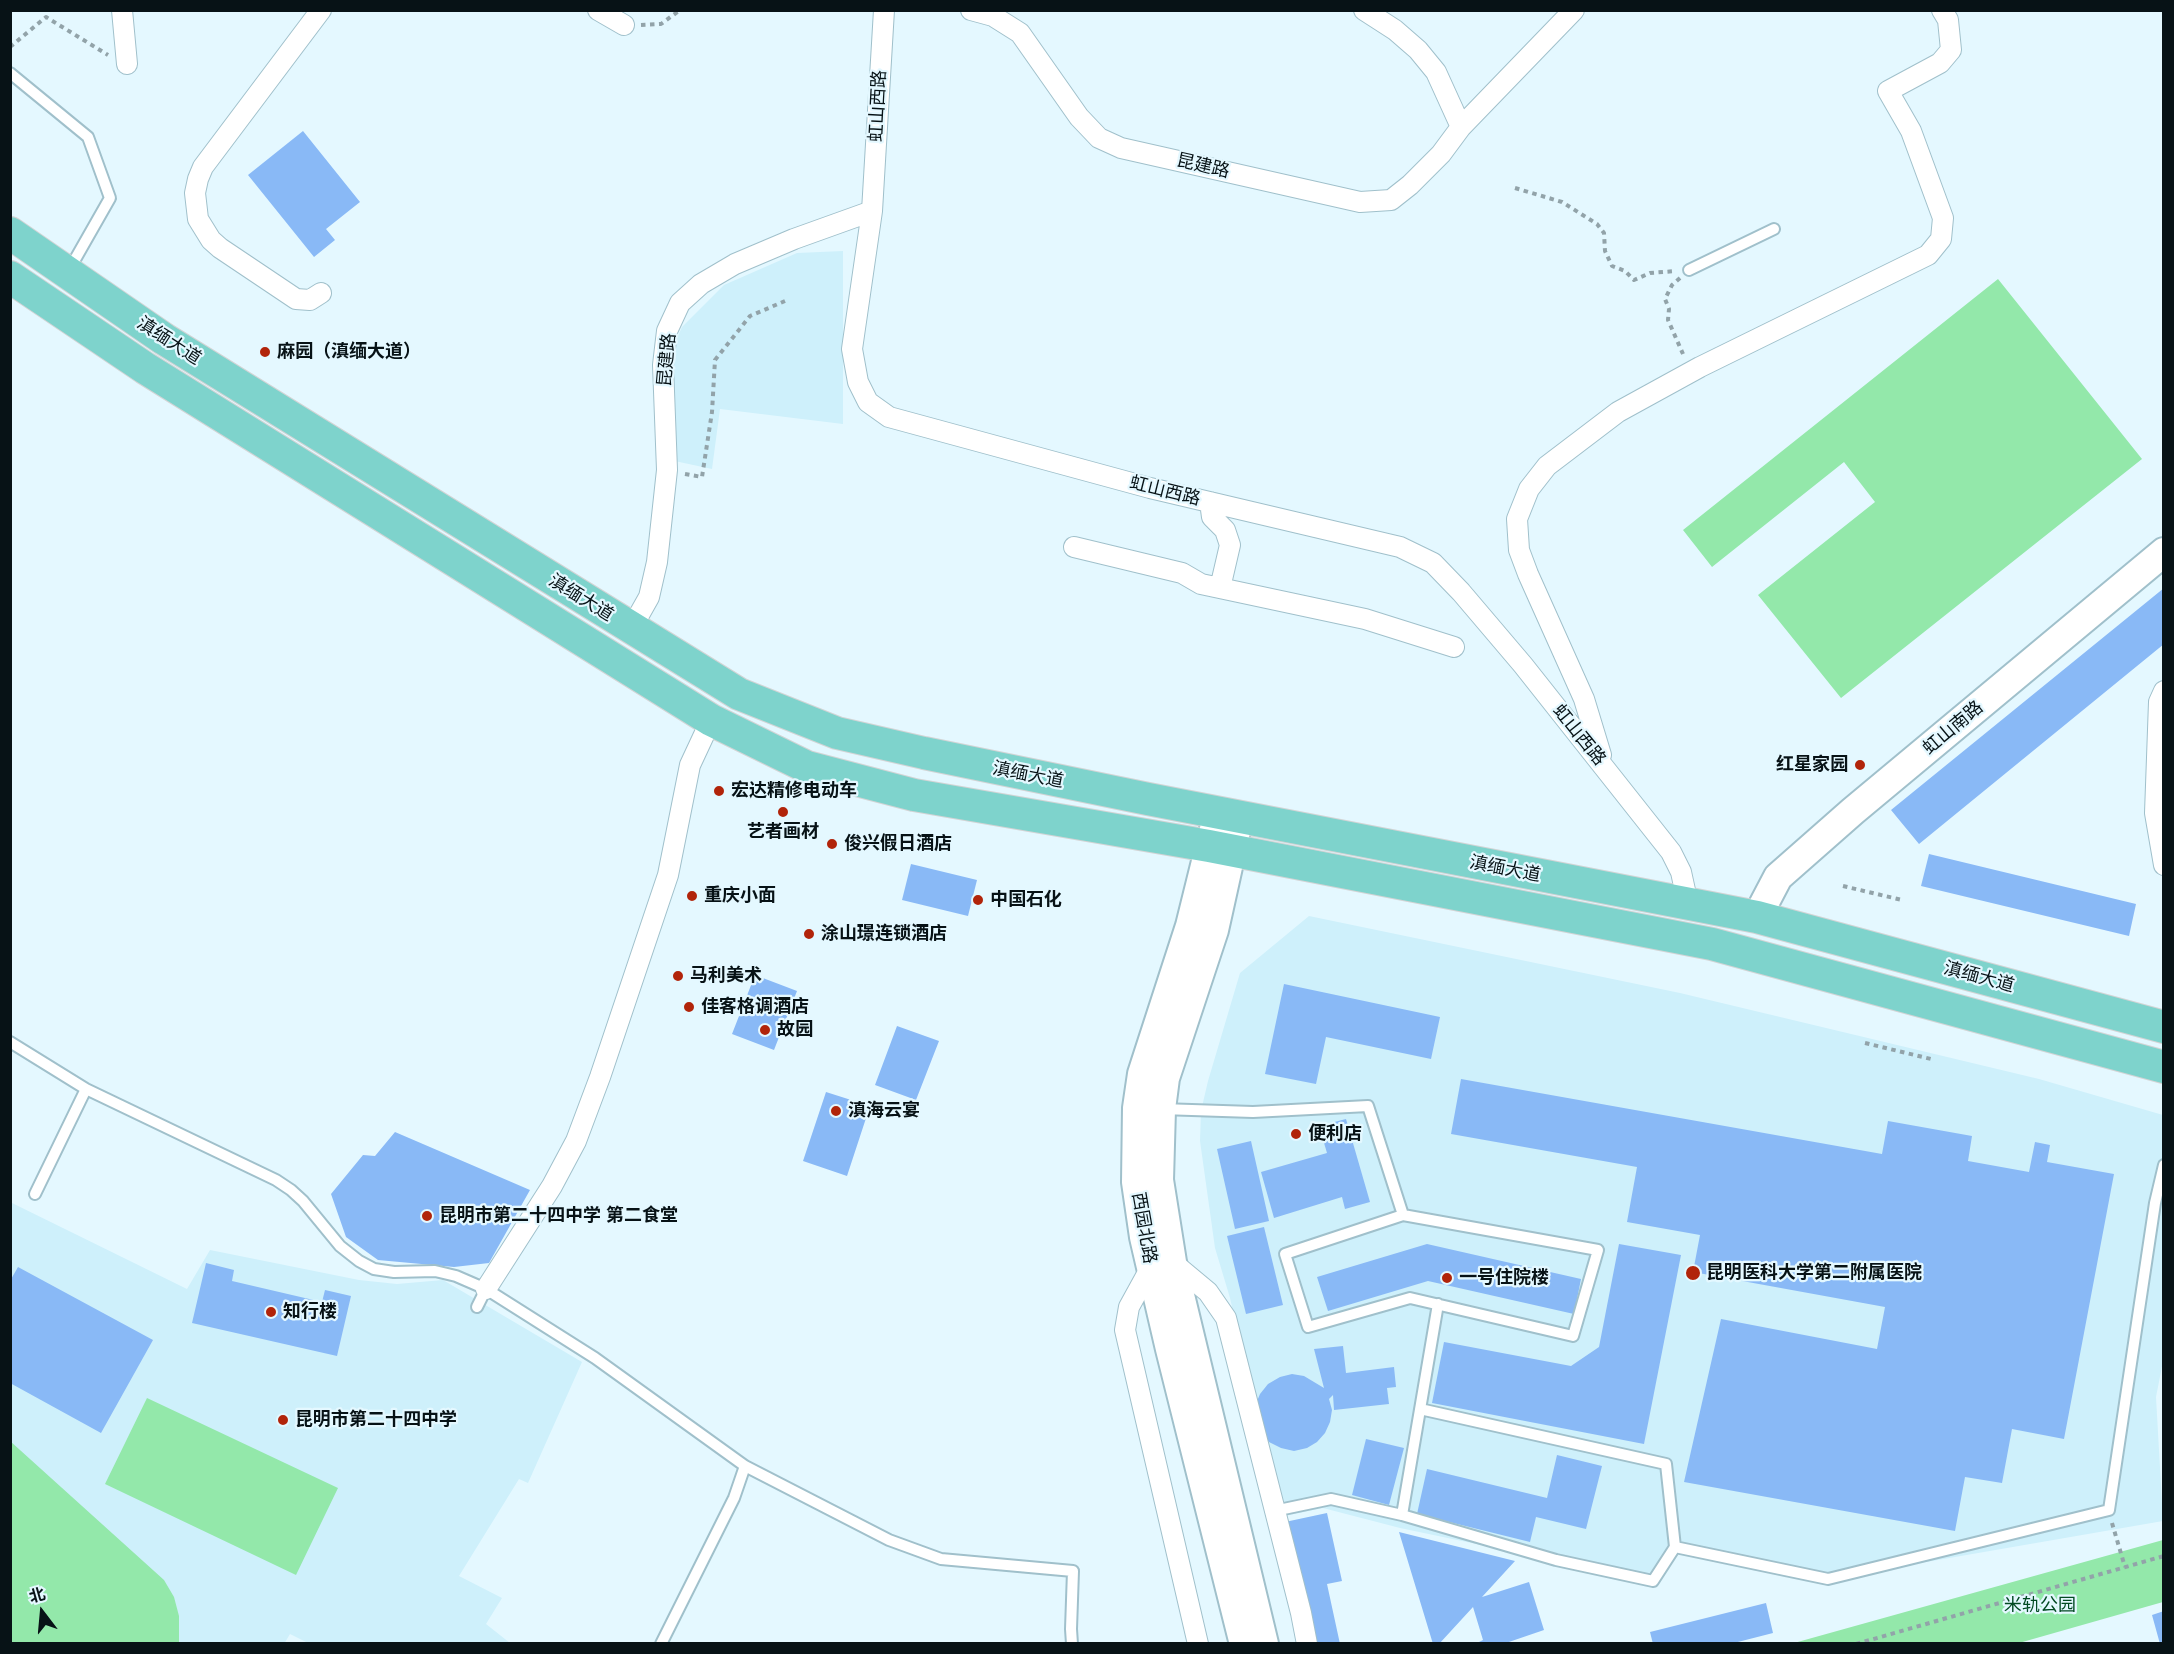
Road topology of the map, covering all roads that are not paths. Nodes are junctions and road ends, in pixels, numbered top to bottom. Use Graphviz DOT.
graph roads {
  1 [pos="122,10"];
  2 [pos="321,10"];
  3 [pos="598,10"];
  4 [pos="884,10"];
  5 [pos="971,10"];
  6 [pos="1364,10"];
  7 [pos="1574,10"];
  8 [pos="1942,10"];
  9 [pos="624,25"];
  10 [pos="127,64"];
  11 [pos="10,73"];
  12 [pos="1461,127"];
  13 [pos="872,211"];
  14 [pos="1774,229"];
  15 [pos="10,233"];
  16 [pos="1689,270"];
  17 [pos="68,273"];
  18 [pos="10,277"];
  19 [pos="321,293"];
  20 [pos="1210,502"];
  21 [pos="1074,547"];
  22 [pos="2163,552"];
  23 [pos="1220,588"];
  24 [pos="632,628"];
  25 [pos="1454,646"];
  26 [pos="2163,692"];
  27 [pos="711,720"];
  28 [pos="1605,766"];
  29 [pos="1228,815"];
  30 [pos="1220,848"];
  31 [pos="2163,865"];
  32 [pos="1688,904"];
  33 [pos="1757,917"];
  34 [pos="2163,1027"];
  35 [pos="10,1042"];
  36 [pos="2163,1067"];
  37 [pos="86,1089"];
  38 [pos="1161,1110"];
  39 [pos="2163,1165"];
  40 [pos="35,1194"];
  41 [pos="1403,1215"];
  42 [pos="1161,1265"];
  43 [pos="486,1289"];
  44 [pos="1438,1304"];
  45 [pos="477,1307"];
  46 [pos="1181,1346"];
  47 [pos="1420,1409"];
  48 [pos="745,1466"];
  49 [pos="1274,1511"];
  50 [pos="1402,1515"];
  51 [pos="1675,1547"];
  52 [pos="661,1644"];
  53 [pos="1072,1644"];
  54 [pos="1198,1644"];
  55 [pos="1244,1644"];
  56 [pos="1264,1644"];
  57 [pos="1307,1644"];
  1 -- 10 [label="street"];
  2 -- 19 [label="street"];
  3 -- 9 [label="street"];
  4 -- 13 [label="street, 虹山西路"];
  5 -- 12 [label="street, 昆建路"];
  6 -- 12 [label="street"];
  7 -- 12 [label="street, 昆建路"];
  8 -- 28 [label="street"];
  11 -- 17 [label="lane"];
  13 -- 20 [label="street, 虹山西路"];
  13 -- 24 [label="street, 昆建路"];
  14 -- 16 [label="lane"];
  15 -- 17 [label="main road, 滇缅大道"];
  17 -- 24 [label="main road, 滇缅大道"];
  18 -- 27 [label="main road, 滇缅大道"];
  20 -- 23 [label="street"];
  20 -- 28 [label="street, 虹山西路"];
  21 -- 23 [label="street"];
  22 -- 33 [label="main road, 虹山南路"];
  23 -- 25 [label="street"];
  24 -- 29 [label="main road, 滇缅大道"];
  26 -- 31 [label="street"];
  27 -- 30 [label="main road, 滇缅大道"];
  27 -- 43 [label="street"];
  28 -- 32 [label="street, 虹山西路"];
  29 -- 30 [label="main road, 西园北路"];
  29 -- 32 [label="main road, 滇缅大道"];
  30 -- 36 [label="main road, 滇缅大道"];
  30 -- 38 [label="main road, 西园北路"];
  30 -- 42 [label="main road, 西园北路"];
  32 -- 33 [label="main road, 滇缅大道"];
  33 -- 34 [label="main road, 滇缅大道"];
  35 -- 37 [label="lane"];
  37 -- 40 [label="lane"];
  37 -- 43 [label="lane"];
  38 -- 41 [label="lane"];
  38 -- 42 [label="main road, 西园北路"];
  39 -- 51 [label="lane"];
  41 -- 44 [label="lane"];
  41 -- 44 [label="lane"];
  42 -- 46 [label="main road, 西园北路"];
  42 -- 49 [label="street"];
  42 -- 54 [label="street"];
  43 -- 45 [label="lane"];
  43 -- 48 [label="lane"];
  44 -- 47 [label="lane"];
  46 -- 55 [label="main road, 西园北路"];
  46 -- 56 [label="main road, 西园北路"];
  47 -- 50 [label="lane"];
  47 -- 51 [label="lane"];
  48 -- 52 [label="lane"];
  48 -- 53 [label="lane"];
  49 -- 50 [label="lane"];
  49 -- 57 [label="street"];
  50 -- 51 [label="lane"];
}
